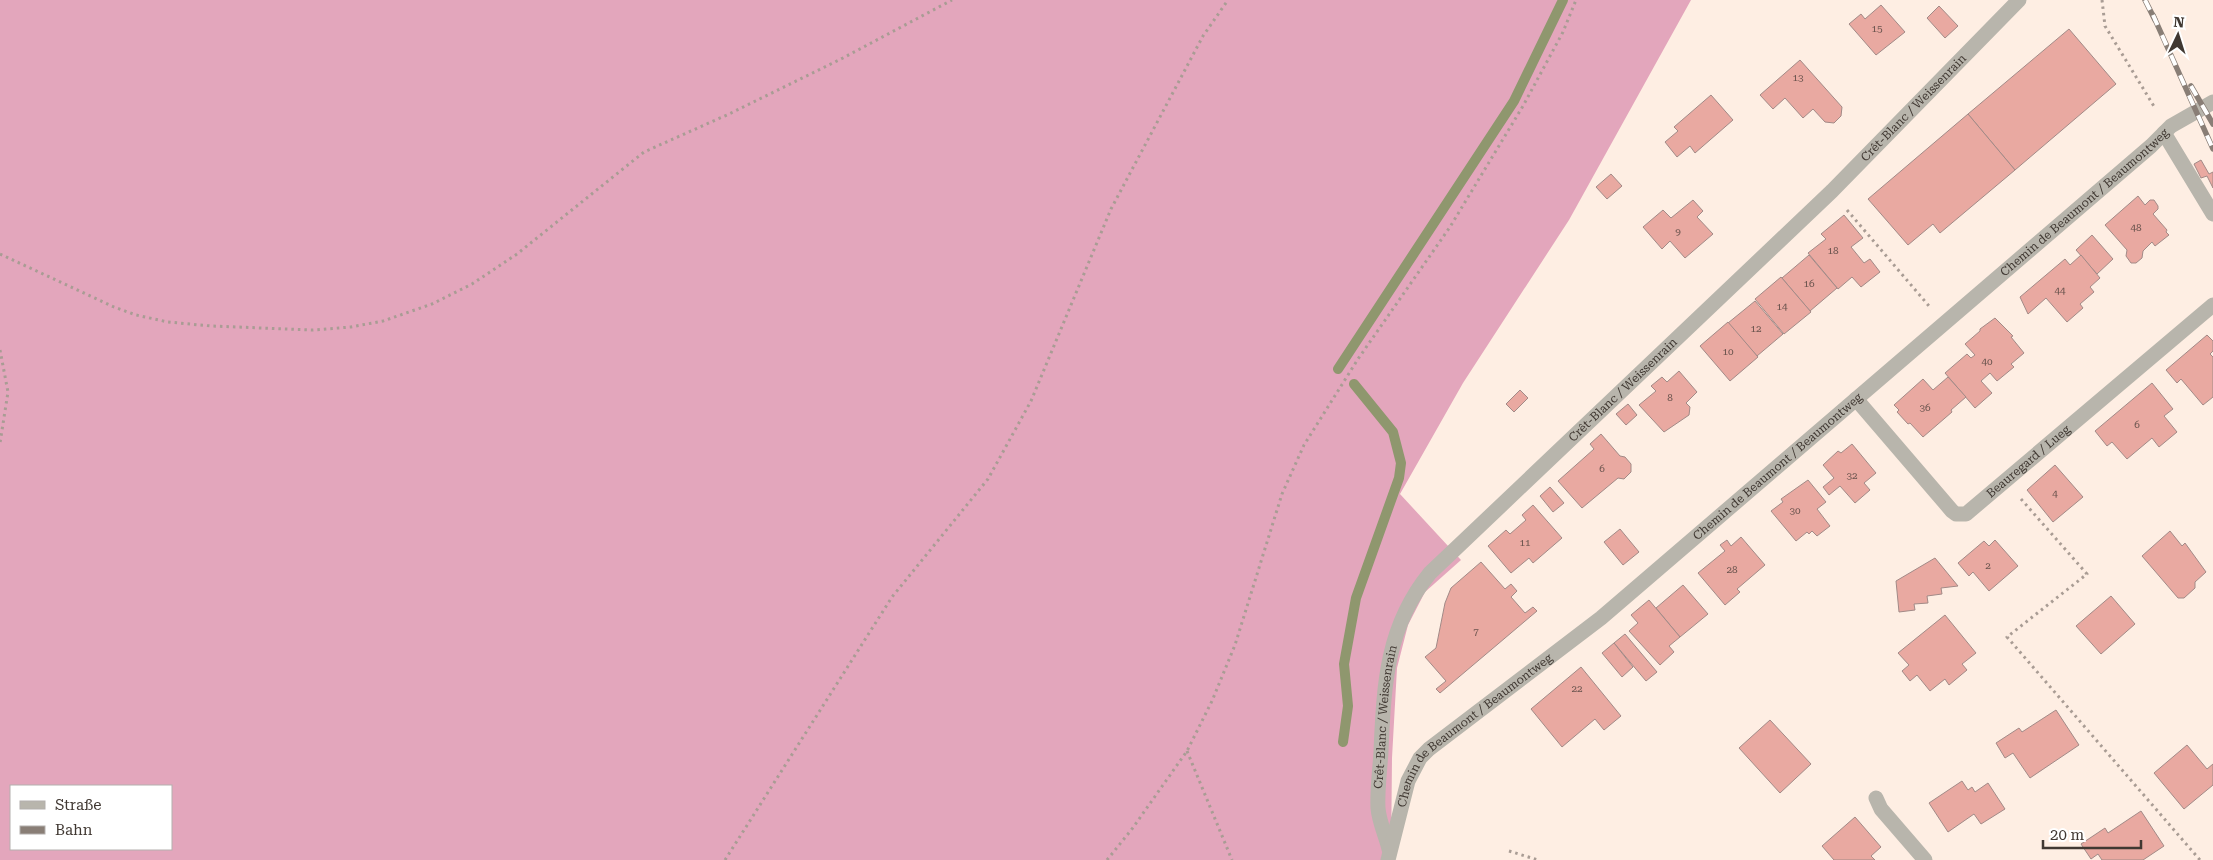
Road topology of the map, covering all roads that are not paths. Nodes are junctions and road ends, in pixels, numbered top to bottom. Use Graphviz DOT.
graph roads {
  1 [pos="2019,0"];
  2 [pos="2213,102"];
  3 [pos="2166,131"];
  4 [pos="2213,214"];
  5 [pos="2213,305"];
  6 [pos="1856,399"];
  7 [pos="1876,798"];
  8 [pos="1389,855"];
  9 [pos="1925,860"];
  1 -- 8 [label="street, Crêt-Blanc / Weissenrain"];
  2 -- 3 [label="street, Chemin de Beaumont / Beaumontweg"];
  3 -- 4 [label="street"];
  3 -- 6 [label="street, Chemin de Beaumont / Beaumontweg"];
  5 -- 6 [label="street, Beauregard / Lueg"];
  6 -- 8 [label="street, Chemin de Beaumont / Beaumontweg"];
  7 -- 9 [label="street"];
}
